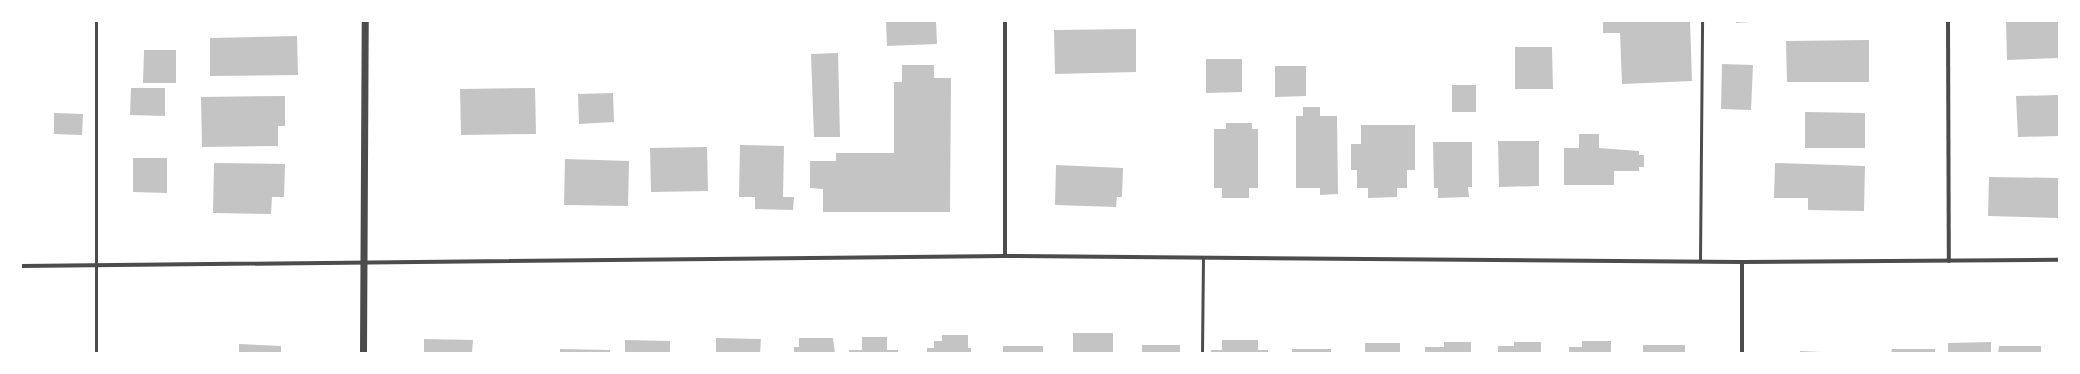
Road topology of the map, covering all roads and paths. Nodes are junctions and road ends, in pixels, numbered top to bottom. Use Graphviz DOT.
graph roads {
  1 [pos="96,21"];
  2 [pos="365,21"];
  3 [pos="1005,21"];
  4 [pos="1702,21"];
  5 [pos="1948,21"];
  6 [pos="1005,256"];
  7 [pos="1203,256"];
  8 [pos="1700,260"];
  9 [pos="2059,260"];
  10 [pos="1949,261"];
  11 [pos="1742,262"];
  12 [pos="362,264"];
  13 [pos="96,265"];
  14 [pos="21,266"];
  15 [pos="96,353"];
  16 [pos="363,353"];
  17 [pos="1202,353"];
  18 [pos="1742,353"];
  1 -- 13 [label="lane"];
  2 -- 12 [label="street"];
  3 -- 6 [label="street"];
  4 -- 8 [label="lane"];
  5 -- 10 [label="street"];
  6 -- 7 [label="street"];
  6 -- 12 [label="street"];
  7 -- 8 [label="street"];
  7 -- 17 [label="lane"];
  8 -- 11 [label="street"];
  9 -- 10 [label="street"];
  10 -- 11 [label="street"];
  11 -- 18 [label="street"];
  12 -- 13 [label="street"];
  12 -- 16 [label="street"];
  13 -- 14 [label="street"];
  13 -- 15 [label="lane"];
}
